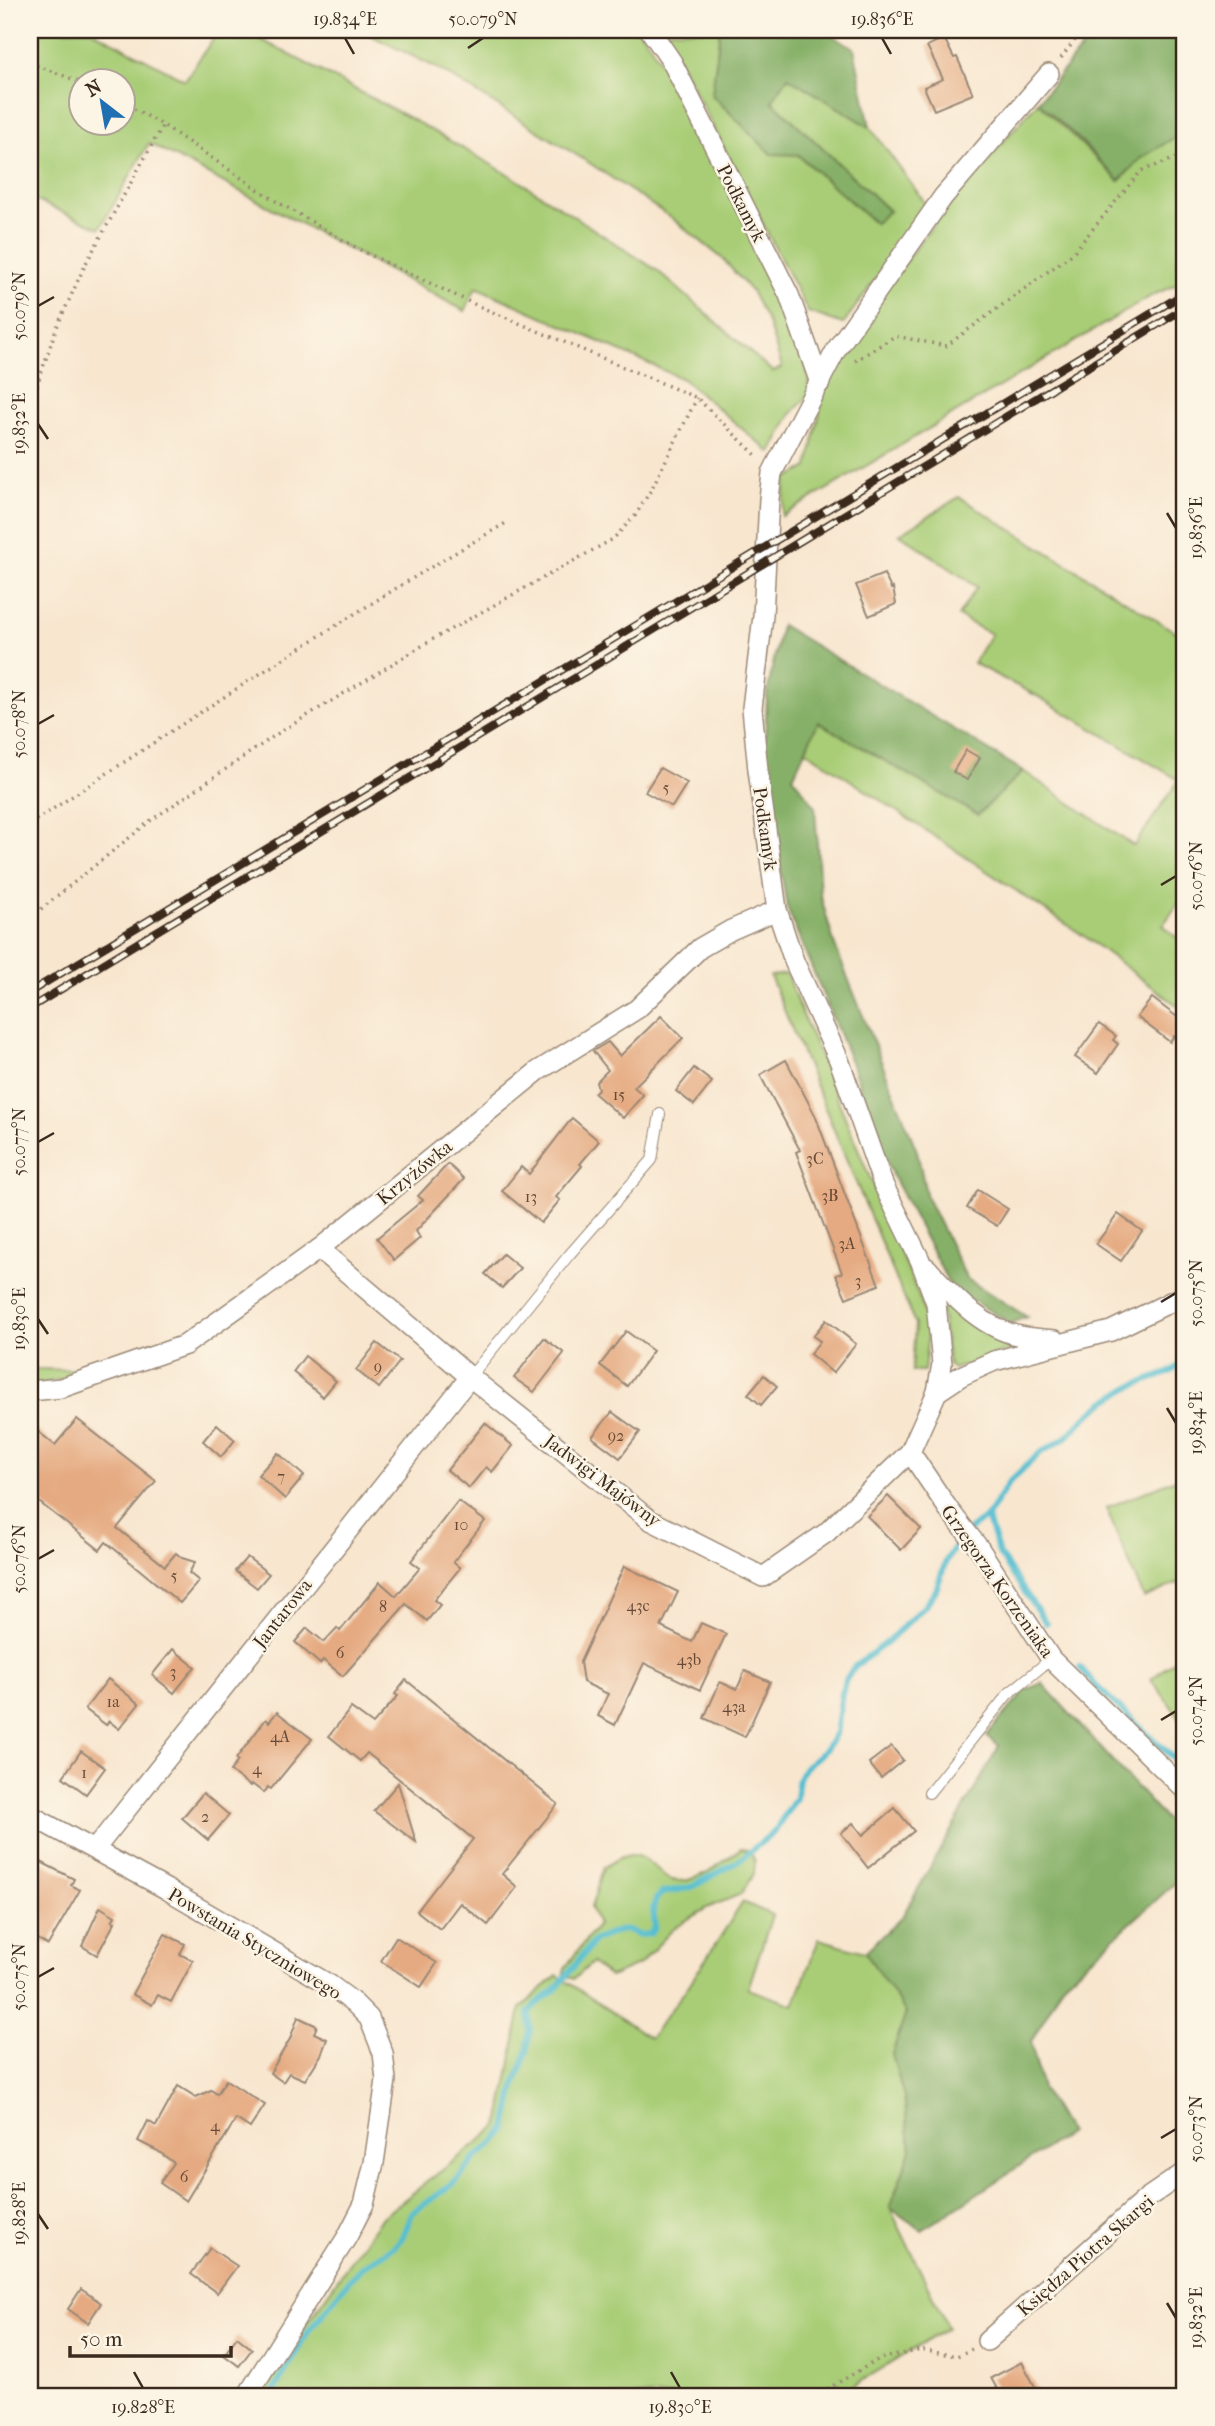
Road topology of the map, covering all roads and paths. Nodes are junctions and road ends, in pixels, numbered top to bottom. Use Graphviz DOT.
graph roads {
  1 [pos="650,30"];
  2 [pos="1083,30"];
  3 [pos="30,63"];
  4 [pos="1049,74"];
  5 [pos="66,77"];
  6 [pos="136,110"];
  7 [pos="163,125"];
  8 [pos="1185,155"];
  9 [pos="852,363"];
  10 [pos="820,383"];
  11 [pos="697,398"];
  12 [pos="30,406"];
  13 [pos="772,473"];
  14 [pos="506,523"];
  15 [pos="30,824"];
  16 [pos="777,911"];
  17 [pos="30,918"];
  18 [pos="660,1114"];
  19 [pos="319,1249"];
  20 [pos="920,1260"];
  21 [pos="1185,1294"];
  22 [pos="1070,1341"];
  23 [pos="470,1377"];
  24 [pos="30,1391"];
  25 [pos="937,1392"];
  26 [pos="910,1452"];
  27 [pos="1051,1659"];
  28 [pos="1185,1790"];
  29 [pos="929,1793"];
  30 [pos="30,1815"];
  31 [pos="95,1849"];
  32 [pos="1185,2172"];
  33 [pos="987,2341"];
  34 [pos="247,2396"];
  35 [pos="816,2396"];
  1 -- 10 [label="street, Podkamyk"];
  2 -- 4 [label="path"];
  3 -- 5 [label="path"];
  4 -- 10 [label="street, Podkamyk"];
  6 -- 7 [label="path"];
  7 -- 11 [label="path"];
  7 -- 12 [label="path"];
  8 -- 9 [label="path"];
  10 -- 13 [label="street, Podkamyk"];
  11 -- 13 [label="path"];
  11 -- 17 [label="path"];
  13 -- 16 [label="street, Podkamyk"];
  14 -- 15 [label="path"];
  16 -- 19 [label="street, Krzyżówka"];
  16 -- 20 [label="street, Podkamyk"];
  18 -- 23 [label="lane, Jantarowa"];
  19 -- 23 [label="street"];
  19 -- 24 [label="street, Krzyżówka"];
  20 -- 22 [label="street, Podkamyk"];
  20 -- 25 [label="street, Podkamyk"];
  21 -- 22 [label="street"];
  22 -- 25 [label="street"];
  23 -- 26 [label="street, Jadwigi Majówny"];
  23 -- 31 [label="street, Jantarowa"];
  25 -- 26 [label="street, Jadwigi Majówny"];
  26 -- 27 [label="street, Grzegorza Korzeniaka"];
  27 -- 28 [label="street, Grzegorza Korzeniaka"];
  27 -- 29 [label="lane"];
  30 -- 31 [label="street, Powstania Styczniowego"];
  31 -- 34 [label="street, Powstania Styczniowego"];
  32 -- 33 [label="street, Księdza Piotra Skargi"];
  33 -- 35 [label="path"];
}
